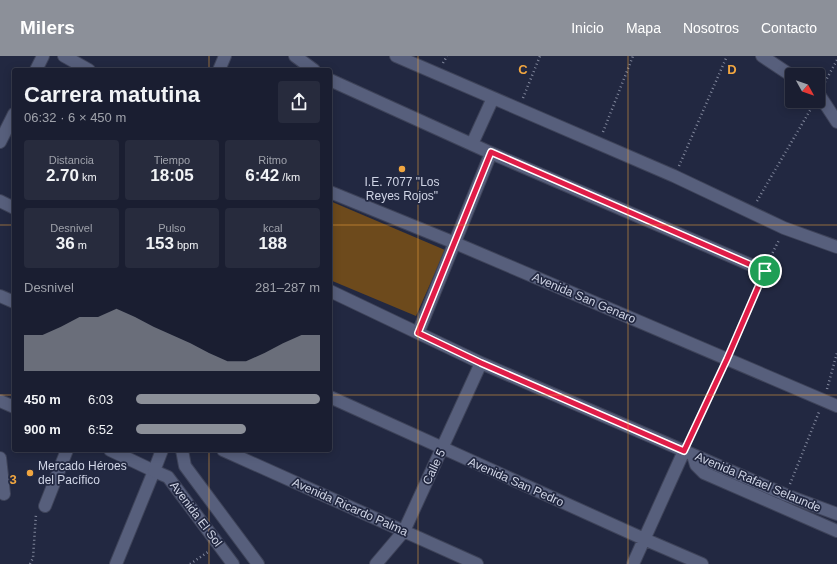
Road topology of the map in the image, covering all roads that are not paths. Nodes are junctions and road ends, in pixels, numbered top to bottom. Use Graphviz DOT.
graph roads {
  1 [pos="44,56"];
  2 [pos="64,56"];
  3 [pos="225,56"];
  4 [pos="295,56"];
  5 [pos="396,56"];
  6 [pos="762,56"];
  7 [pos="37,68"];
  8 [pos="85,68"];
  9 [pos="220,68"];
  10 [pos="311,68"];
  11 [pos="785,71"];
  12 [pos="332,81"];
  13 [pos="493,98"];
  14 [pos="825,106"];
  15 [pos="12,118"];
  16 [pos="837,122"];
  17 [pos="0,142"];
  18 [pos="472,144"];
  19 [pos="491,152"];
  20 [pos="332,193"];
  21 [pos="0,201"];
  22 [pos="12,207"];
  23 [pos="455,242"];
  24 [pos="837,247"];
  25 [pos="765,271"];
  26 [pos="332,292"];
  27 [pos="0,296"];
  28 [pos="12,301"];
  29 [pos="418,333"];
  30 [pos="481,363"];
  31 [pos="332,398"];
  32 [pos="0,401"];
  33 [pos="12,406"];
  34 [pos="837,406"];
  35 [pos="442,449"];
  36 [pos="66,452"];
  37 [pos="114,452"];
  38 [pos="161,452"];
  39 [pos="182,452"];
  40 [pos="227,452"];
  41 [pos="689,453"];
  42 [pos="0,458"];
  43 [pos="154,471"];
  44 [pos="4,494"];
  45 [pos="45,506"];
  46 [pos="837,514"];
  47 [pos="404,531"];
  48 [pos="837,531"];
  49 [pos="644,539"];
  50 [pos="121,561"];
  51 [pos="233,564"];
  52 [pos="258,564"];
  53 [pos="376,564"];
  54 [pos="477,564"];
  55 [pos="633,564"];
  56 [pos="702,564"];
  1 -- 7 [label="street"];
  2 -- 8 [label="street"];
  3 -- 9 [label="street"];
  4 -- 10 [label="street"];
  5 -- 13 [label="street"];
  6 -- 11 [label="street"];
  12 -- 18 [label="street"];
  13 -- 18 [label="street"];
  13 -- 24 [label="street"];
  14 -- 16 [label="street"];
  15 -- 17 [label="street"];
  18 -- 19 [label="street"];
  19 -- 23 [label="street"];
  19 -- 25 [label="street"];
  20 -- 23 [label="street, Avenida San Genaro"];
  21 -- 22 [label="street"];
  23 -- 29 [label="street"];
  23 -- 34 [label="street, Avenida San Genaro"];
  26 -- 29 [label="street, Avenida Rafael Selaunde"];
  27 -- 28 [label="street"];
  29 -- 30 [label="street, Avenida Rafael Selaunde"];
  30 -- 35 [label="street, Calle 5"];
  30 -- 41 [label="street, Avenida Rafael Selaunde"];
  31 -- 35 [label="street, Avenida San Pedro"];
  32 -- 33 [label="street"];
  35 -- 47 [label="street, Calle 5"];
  35 -- 49 [label="street, Avenida San Pedro"];
  36 -- 45 [label="street"];
  37 -- 43 [label="street, Avenida El Sol"];
  38 -- 43 [label="street"];
  39 -- 52 [label="street"];
  40 -- 47 [label="street, Avenida Ricardo Palma"];
  41 -- 46 [label="street, Avenida Rafael Selaunde"];
  41 -- 48 [label="street"];
  41 -- 49 [label="street"];
  42 -- 44 [label="street"];
  43 -- 50 [label="street"];
  43 -- 51 [label="street, Avenida El Sol"];
  47 -- 53 [label="street, Calle 5"];
  47 -- 54 [label="street, Avenida Ricardo Palma"];
  49 -- 55 [label="street"];
  49 -- 56 [label="street, Avenida San Pedro"];
}
